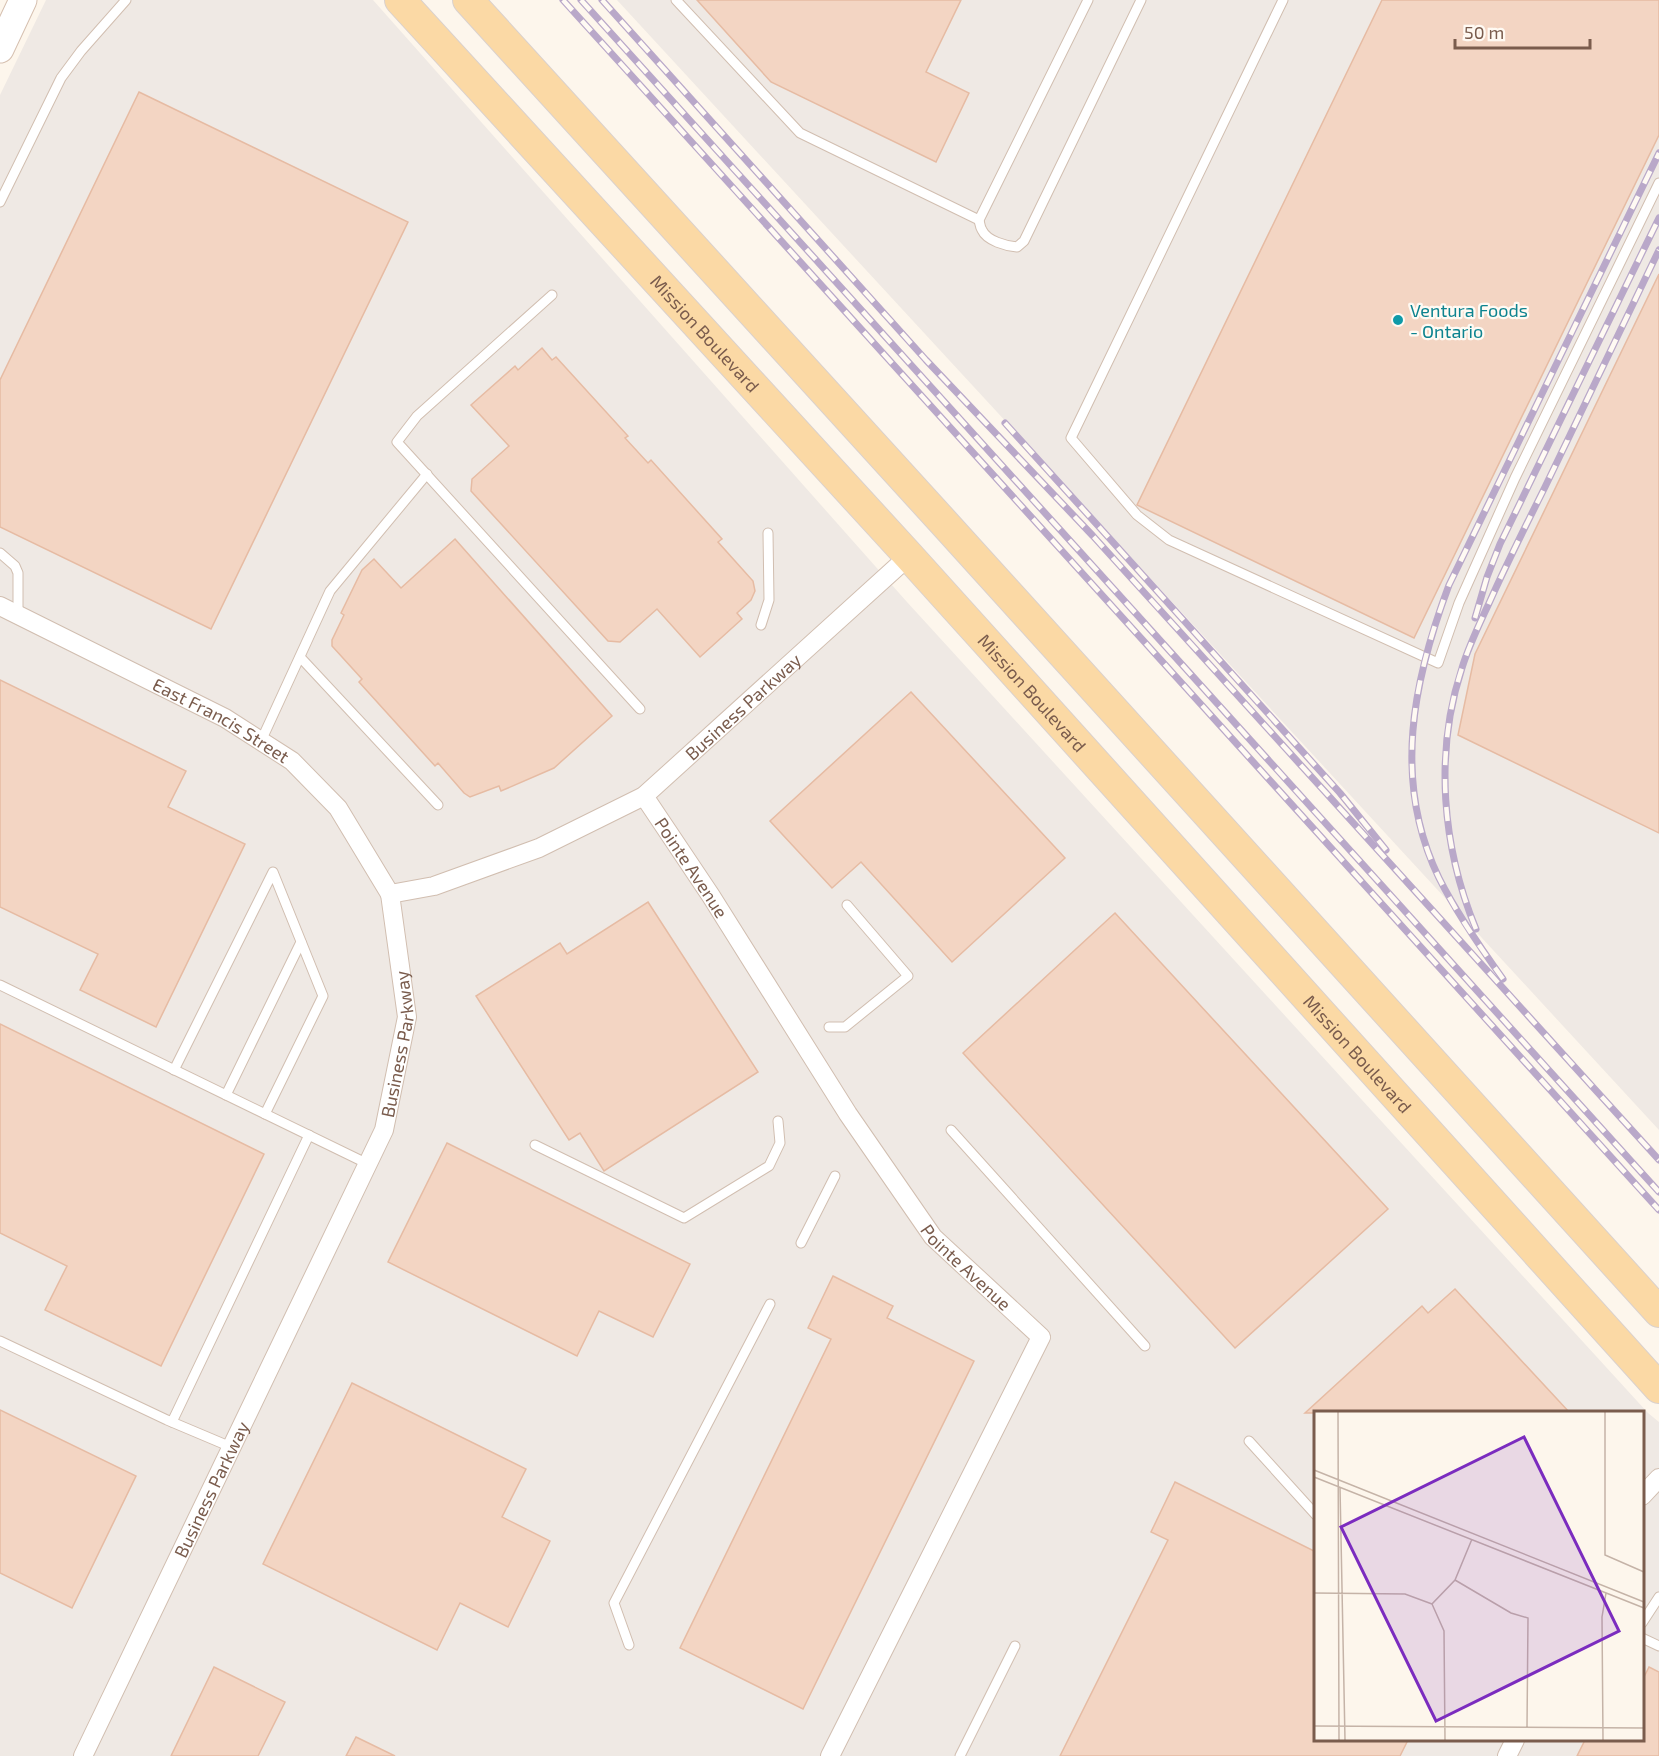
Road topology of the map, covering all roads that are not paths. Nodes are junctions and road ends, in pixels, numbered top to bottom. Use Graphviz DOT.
graph roads {
  1 [pos="23,0"];
  2 [pos="126,0"];
  3 [pos="400,0"];
  4 [pos="468,0"];
  5 [pos="676,0"];
  6 [pos="1088,0"];
  7 [pos="1141,0"];
  8 [pos="1283,0"];
  9 [pos="0,49"];
  10 [pos="1659,183"];
  11 [pos="0,202"];
  12 [pos="979,220"];
  13 [pos="552,295"];
  14 [pos="427,474"];
  15 [pos="768,533"];
  16 [pos="0,554"];
  17 [pos="909,556"];
  18 [pos="0,606"];
  19 [pos="18,615"];
  20 [pos="761,625"];
  21 [pos="300,657"];
  22 [pos="640,709"];
  23 [pos="261,741"];
  24 [pos="644,796"];
  25 [pos="438,806"];
  26 [pos="390,894"];
  27 [pos="847,905"];
  28 [pos="302,942"];
  29 [pos="0,985"];
  30 [pos="829,1027"];
  31 [pos="174,1070"];
  32 [pos="226,1095"];
  33 [pos="265,1114"];
  34 [pos="778,1121"];
  35 [pos="951,1130"];
  36 [pos="309,1135"];
  37 [pos="535,1145"];
  38 [pos="368,1164"];
  39 [pos="835,1176"];
  40 [pos="801,1243"];
  41 [pos="770,1305"];
  42 [pos="1659,1312"];
  43 [pos="0,1341"];
  44 [pos="1145,1346"];
  45 [pos="1659,1388"];
  46 [pos="172,1422"];
  47 [pos="1249,1441"];
  48 [pos="231,1447"];
  49 [pos="1659,1478"];
  50 [pos="1644,1495"];
  51 [pos="1314,1513"];
  52 [pos="1659,1597"];
  53 [pos="1644,1620"];
  54 [pos="1644,1639"];
  55 [pos="629,1645"];
  56 [pos="1015,1646"];
  57 [pos="1659,1646"];
  58 [pos="1514,1741"];
  59 [pos="83,1756"];
  60 [pos="830,1756"];
  61 [pos="960,1756"];
  62 [pos="1507,1756"];
  1 -- 9 [label="main road"];
  2 -- 11 [label="lane"];
  3 -- 17 [label="main road, Mission Boulevard"];
  4 -- 42 [label="main road"];
  5 -- 12 [label="lane"];
  6 -- 12 [label="lane"];
  7 -- 12 [label="lane"];
  8 -- 10 [label="lane"];
  13 -- 14 [label="lane"];
  14 -- 21 [label="lane"];
  14 -- 22 [label="lane"];
  15 -- 20 [label="lane"];
  16 -- 19 [label="lane"];
  17 -- 24 [label="street, Business Parkway"];
  17 -- 45 [label="main road, Mission Boulevard"];
  18 -- 19 [label="street, East Francis Street"];
  19 -- 23 [label="street, East Francis Street"];
  21 -- 23 [label="lane"];
  21 -- 25 [label="lane"];
  23 -- 26 [label="street, East Francis Street"];
  24 -- 26 [label="street, Business Parkway"];
  24 -- 60 [label="street, Pointe Avenue"];
  26 -- 38 [label="street, Business Parkway"];
  27 -- 30 [label="lane"];
  28 -- 31 [label="lane"];
  28 -- 32 [label="lane"];
  28 -- 33 [label="lane"];
  29 -- 31 [label="lane"];
  31 -- 32 [label="lane"];
  32 -- 33 [label="lane"];
  33 -- 36 [label="lane"];
  34 -- 37 [label="lane"];
  35 -- 44 [label="lane"];
  36 -- 38 [label="lane"];
  36 -- 46 [label="lane"];
  38 -- 48 [label="street, Business Parkway"];
  39 -- 40 [label="lane"];
  41 -- 55 [label="lane"];
  43 -- 46 [label="lane"];
  46 -- 48 [label="lane"];
  47 -- 51 [label="lane"];
  48 -- 59 [label="street, Business Parkway"];
  49 -- 50 [label="street"];
  52 -- 53 [label="lane"];
  54 -- 57 [label="lane"];
  56 -- 61 [label="lane"];
  58 -- 62 [label="street"];
}
